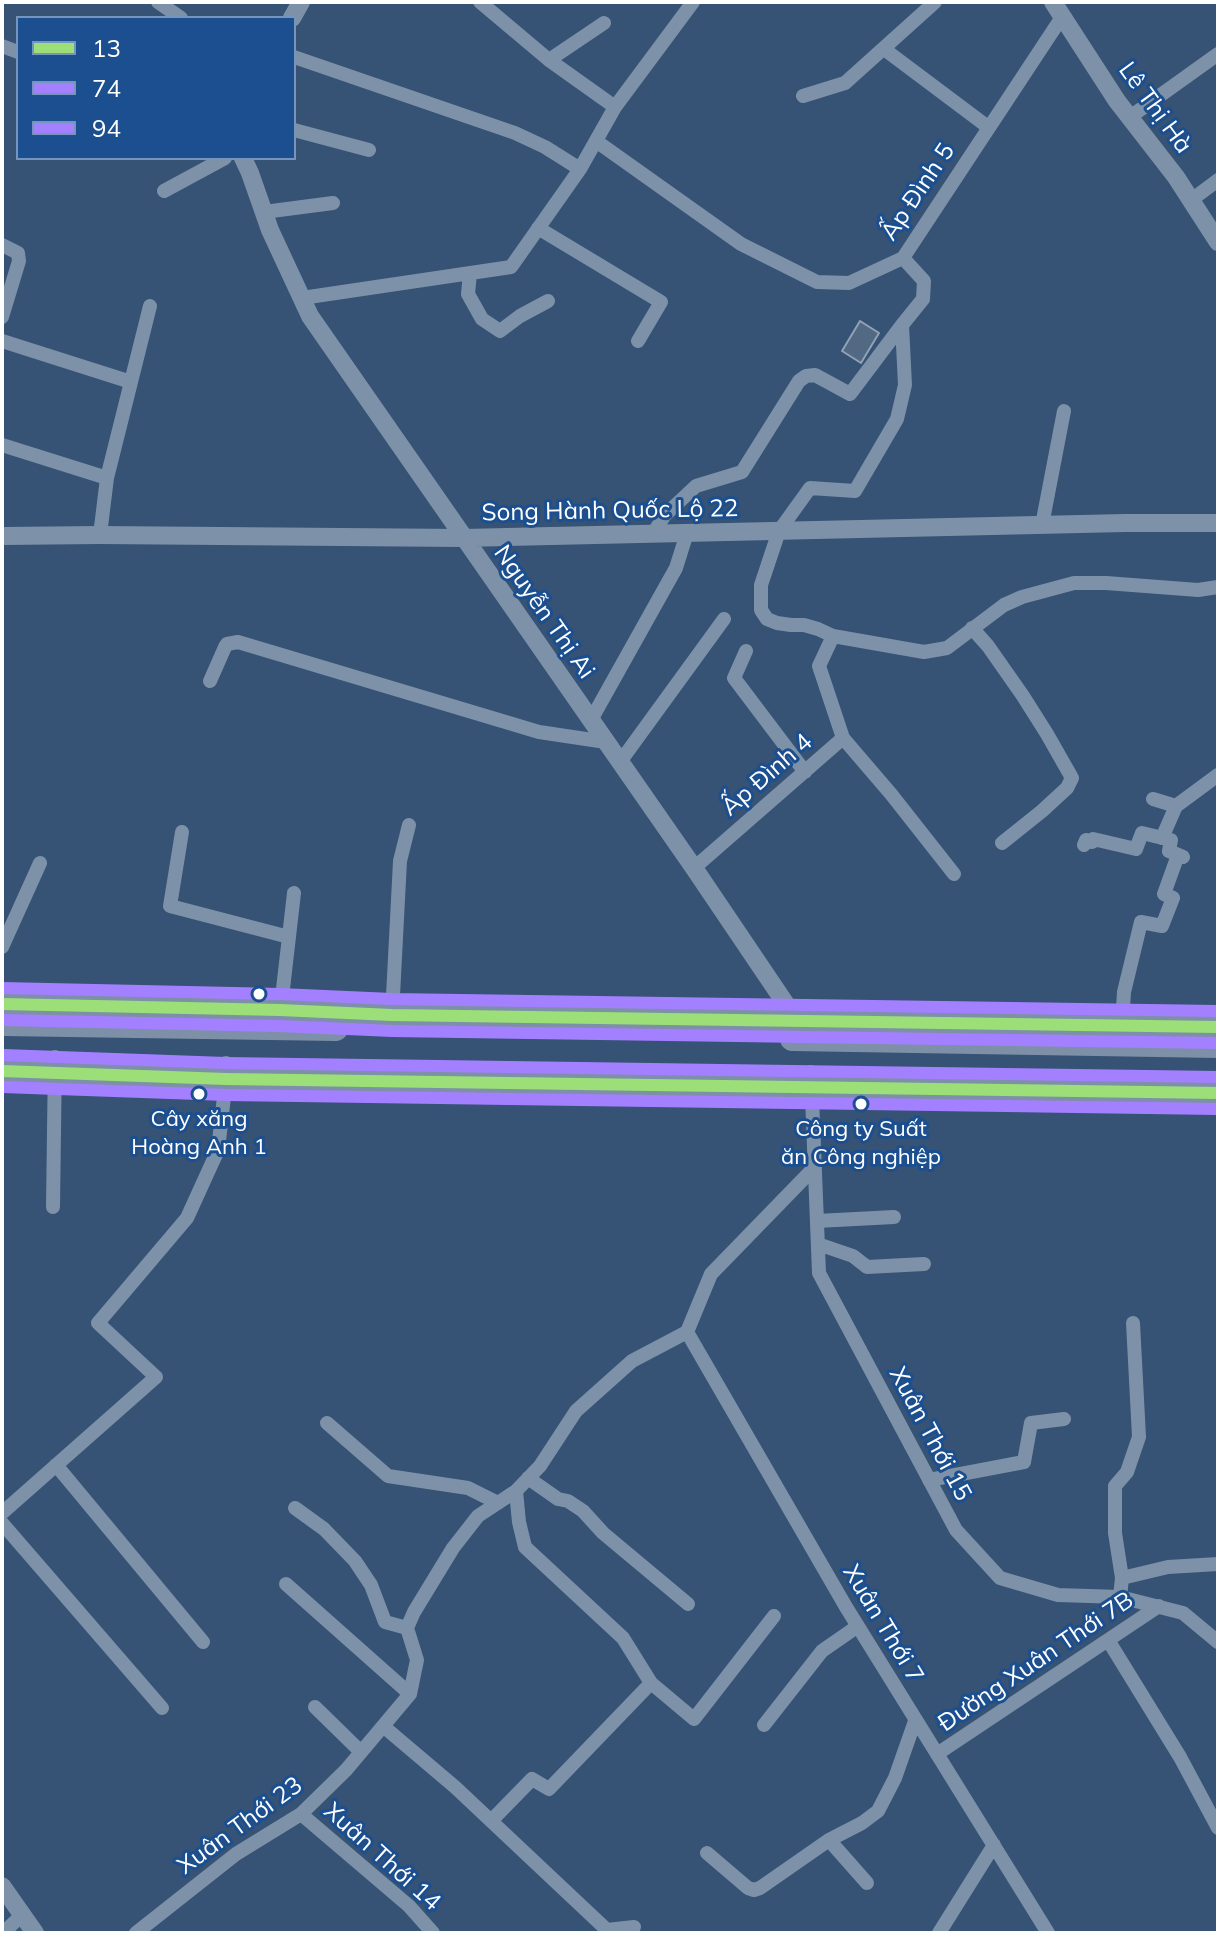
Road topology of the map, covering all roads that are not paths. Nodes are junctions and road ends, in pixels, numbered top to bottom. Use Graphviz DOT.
graph roads {
  1 [pos="158,2"];
  2 [pos="480,2"];
  3 [pos="693,2"];
  4 [pos="935,2"];
  5 [pos="1058,9"];
  6 [pos="178,16"];
  7 [pos="604,23"];
  8 [pos="884,49"];
  9 [pos="1218,54"];
  10 [pos="296,58"];
  11 [pos="549,60"];
  12 [pos="1211,66"];
  13 [pos="803,96"];
  14 [pos="615,107"];
  15 [pos="1130,117"];
  16 [pos="988,127"];
  17 [pos="296,131"];
  18 [pos="596,141"];
  19 [pos="369,150"];
  20 [pos="221,160"];
  21 [pos="244,160"];
  22 [pos="580,169"];
  23 [pos="1218,180"];
  24 [pos="164,191"];
  25 [pos="1190,201"];
  26 [pos="333,203"];
  27 [pos="264,212"];
  28 [pos="538,228"];
  29 [pos="1218,242"];
  30 [pos="2,245"];
  31 [pos="903,258"];
  32 [pos="470,273"];
  33 [pos="302,298"];
  34 [pos="548,301"];
  35 [pos="150,306"];
  36 [pos="2,317"];
  37 [pos="902,325"];
  38 [pos="2,341"];
  39 [pos="638,341"];
  40 [pos="131,382"];
  41 [pos="1064,411"];
  42 [pos="2,445"];
  43 [pos="107,478"];
  44 [pos="1218,523"];
  45 [pos="1042,525"];
  46 [pos="779,531"];
  47 [pos="687,533"];
  48 [pos="653,534"];
  49 [pos="100,535"];
  50 [pos="2,536"];
  51 [pos="463,538"];
  52 [pos="1218,587"];
  53 [pos="724,619"];
  54 [pos="972,628"];
  55 [pos="833,636"];
  56 [pos="746,651"];
  57 [pos="210,681"];
  58 [pos="591,720"];
  59 [pos="843,738"];
  60 [pos="606,742"];
  61 [pos="620,762"];
  62 [pos="805,772"];
  63 [pos="1218,775"];
  64 [pos="1153,799"];
  65 [pos="1176,806"];
  66 [pos="409,825"];
  67 [pos="182,832"];
  68 [pos="1162,838"];
  69 [pos="1002,843"];
  70 [pos="1084,845"];
  71 [pos="40,863"];
  72 [pos="694,868"];
  73 [pos="954,874"];
  74 [pos="294,893"];
  75 [pos="289,937"];
  76 [pos="2,947"];
  77 [pos="2,1004"];
  78 [pos="392,1015"];
  79 [pos="280,1019"];
  80 [pos="2,1024"];
  81 [pos="1122,1025"];
  82 [pos="1218,1027"];
  83 [pos="803,1031"];
  84 [pos="1218,1046"];
  85 [pos="2,1056"];
  86 [pos="55,1065"];
  87 [pos="2,1071"];
  88 [pos="226,1071"];
  89 [pos="1218,1077"];
  90 [pos="812,1079"];
  91 [pos="1218,1093"];
  92 [pos="815,1167"];
  93 [pos="53,1207"];
  94 [pos="894,1217"];
  95 [pos="817,1221"];
  96 [pos="818,1244"];
  97 [pos="924,1264"];
  98 [pos="1133,1323"];
  99 [pos="687,1332"];
  100 [pos="1064,1419"];
  101 [pos="327,1423"];
  102 [pos="56,1465"];
  103 [pos="528,1478"];
  104 [pos="929,1480"];
  105 [pos="516,1491"];
  106 [pos="498,1503"];
  107 [pos="295,1508"];
  108 [pos="2,1513"];
  109 [pos="2,1523"];
  110 [pos="1218,1564"];
  111 [pos="1122,1578"];
  112 [pos="286,1584"];
  113 [pos="1120,1597"];
  114 [pos="688,1604"];
  115 [pos="1159,1606"];
  116 [pos="774,1616"];
  117 [pos="858,1626"];
  118 [pos="407,1628"];
  119 [pos="1108,1640"];
  120 [pos="1218,1641"];
  121 [pos="203,1642"];
  122 [pos="651,1683"];
  123 [pos="410,1694"];
  124 [pos="315,1707"];
  125 [pos="162,1708"];
  126 [pos="915,1721"];
  127 [pos="764,1725"];
  128 [pos="383,1726"];
  129 [pos="361,1752"];
  130 [pos="937,1754"];
  131 [pos="301,1814"];
  132 [pos="491,1821"];
  133 [pos="1218,1828"];
  134 [pos="829,1840"];
  135 [pos="994,1845"];
  136 [pos="707,1853"];
  137 [pos="867,1883"];
  138 [pos="2,1886"];
  139 [pos="22,1915"];
  140 [pos="634,1927"];
  141 [pos="1041,1929"];
  142 [pos="3,1933"];
  143 [pos="35,1933"];
  144 [pos="136,1933"];
  145 [pos="433,1933"];
  146 [pos="939,1933"];
  1 -- 6 [label="street"];
  2 -- 11 [label="street"];
  3 -- 14 [label="street"];
  4 -- 8 [label="street"];
  5 -- 15 [label="street, Lê Thị Hà"];
  5 -- 16 [label="street, Ấp Đình 5"];
  7 -- 11 [label="street"];
  8 -- 13 [label="street"];
  8 -- 16 [label="street"];
  9 -- 12 [label="street"];
  10 -- 22 [label="street"];
  11 -- 14 [label="street"];
  12 -- 15 [label="street"];
  14 -- 18 [label="street"];
  15 -- 25 [label="street, Lê Thị Hà"];
  16 -- 31 [label="street, Ấp Đình 5"];
  17 -- 19 [label="street"];
  18 -- 22 [label="street"];
  18 -- 31 [label="street, Ấp Đình 5"];
  20 -- 24 [label="street"];
  21 -- 27 [label="street, Nguyễn Thị Ai"];
  22 -- 28 [label="street"];
  23 -- 25 [label="street"];
  25 -- 29 [label="street, Lê Thị Hà"];
  26 -- 27 [label="street"];
  27 -- 33 [label="street, Nguyễn Thị Ai"];
  28 -- 32 [label="street"];
  28 -- 39 [label="street"];
  30 -- 36 [label="street"];
  31 -- 37 [label="street"];
  32 -- 33 [label="street"];
  32 -- 34 [label="street"];
  33 -- 51 [label="street, Nguyễn Thị Ai"];
  35 -- 40 [label="street"];
  37 -- 46 [label="street"];
  37 -- 48 [label="street"];
  38 -- 40 [label="street"];
  40 -- 43 [label="street"];
  41 -- 45 [label="street"];
  42 -- 43 [label="street"];
  43 -- 49 [label="street"];
  44 -- 45 [label="street, Song Hành Quốc Lộ 22"];
  45 -- 46 [label="street, Song Hành Quốc Lộ 22"];
  46 -- 47 [label="street, Song Hành Quốc Lộ 22"];
  46 -- 55 [label="street"];
  47 -- 48 [label="street, Song Hành Quốc Lộ 22"];
  47 -- 58 [label="street"];
  48 -- 51 [label="street, Song Hành Quốc Lộ 22"];
  49 -- 50 [label="street, Song Hành Quốc Lộ 22"];
  49 -- 51 [label="street, Song Hành Quốc Lộ 22"];
  51 -- 58 [label="street, Nguyễn Thị Ai"];
  52 -- 54 [label="street"];
  53 -- 61 [label="street"];
  54 -- 55 [label="street"];
  54 -- 69 [label="street"];
  55 -- 59 [label="street, Ấp Đình 4"];
  56 -- 62 [label="street"];
  57 -- 60 [label="street"];
  58 -- 60 [label="street, Nguyễn Thị Ai"];
  59 -- 62 [label="street, Ấp Đình 4"];
  59 -- 73 [label="street"];
  60 -- 61 [label="street, Nguyễn Thị Ai"];
  61 -- 72 [label="street, Nguyễn Thị Ai"];
  62 -- 72 [label="street, Ấp Đình 4"];
  63 -- 65 [label="street"];
  64 -- 65 [label="street"];
  65 -- 68 [label="street"];
  66 -- 78 [label="street"];
  67 -- 75 [label="street"];
  68 -- 70 [label="street"];
  68 -- 81 [label="street"];
  71 -- 76 [label="street"];
  72 -- 83 [label="street, Nguyễn Thị Ai"];
  74 -- 75 [label="street"];
  75 -- 79 [label="street"];
  77 -- 79 [label="highway"];
  78 -- 79 [label="highway"];
  78 -- 83 [label="highway"];
  79 -- 80 [label="highway"];
  79 -- 83 [label="highway"];
  81 -- 82 [label="highway"];
  81 -- 83 [label="highway"];
  83 -- 84 [label="highway"];
  85 -- 86 [label="highway"];
  86 -- 87 [label="highway"];
  86 -- 88 [label="highway"];
  86 -- 93 [label="street"];
  88 -- 90 [label="highway"];
  88 -- 102 [label="street"];
  89 -- 90 [label="highway"];
  90 -- 91 [label="highway"];
  90 -- 92 [label="street, Xuân Thới 15"];
  92 -- 95 [label="street, Xuân Thới 15"];
  92 -- 99 [label="street"];
  94 -- 95 [label="street"];
  95 -- 96 [label="street, Xuân Thới 15"];
  96 -- 97 [label="street"];
  96 -- 104 [label="street, Xuân Thới 15"];
  98 -- 111 [label="street"];
  99 -- 103 [label="street"];
  99 -- 117 [label="street, Xuân Thới 7"];
  100 -- 104 [label="street"];
  101 -- 106 [label="street"];
  102 -- 108 [label="street"];
  102 -- 121 [label="street"];
  103 -- 105 [label="street"];
  103 -- 114 [label="street"];
  104 -- 113 [label="street, Xuân Thới 15"];
  105 -- 106 [label="street"];
  105 -- 122 [label="street"];
  106 -- 118 [label="street"];
  107 -- 118 [label="street"];
  109 -- 125 [label="street"];
  110 -- 111 [label="street"];
  111 -- 113 [label="street"];
  112 -- 123 [label="street"];
  113 -- 115 [label="street, Xuân Thới 15"];
  115 -- 119 [label="street, Đường Xuân Thới 7B"];
  115 -- 120 [label="street, Xuân Thới 15"];
  116 -- 122 [label="street"];
  117 -- 126 [label="street, Xuân Thới 7"];
  117 -- 127 [label="street"];
  118 -- 123 [label="street"];
  119 -- 130 [label="street, Đường Xuân Thới 7B"];
  119 -- 133 [label="street"];
  122 -- 132 [label="street"];
  123 -- 128 [label="street, Xuân Thới 23"];
  124 -- 129 [label="street"];
  126 -- 130 [label="street, Xuân Thới 7"];
  126 -- 134 [label="street"];
  128 -- 129 [label="street, Xuân Thới 23"];
  128 -- 132 [label="street"];
  129 -- 131 [label="street, Xuân Thới 23"];
  130 -- 135 [label="street, Xuân Thới 7"];
  131 -- 144 [label="street, Xuân Thới 23"];
  131 -- 145 [label="street, Xuân Thới 14"];
  132 -- 140 [label="street"];
  134 -- 136 [label="street"];
  134 -- 137 [label="street"];
  135 -- 141 [label="street, Xuân Thới 7"];
  135 -- 146 [label="street"];
  138 -- 139 [label="street"];
  139 -- 142 [label="street"];
  139 -- 143 [label="street"];
}
